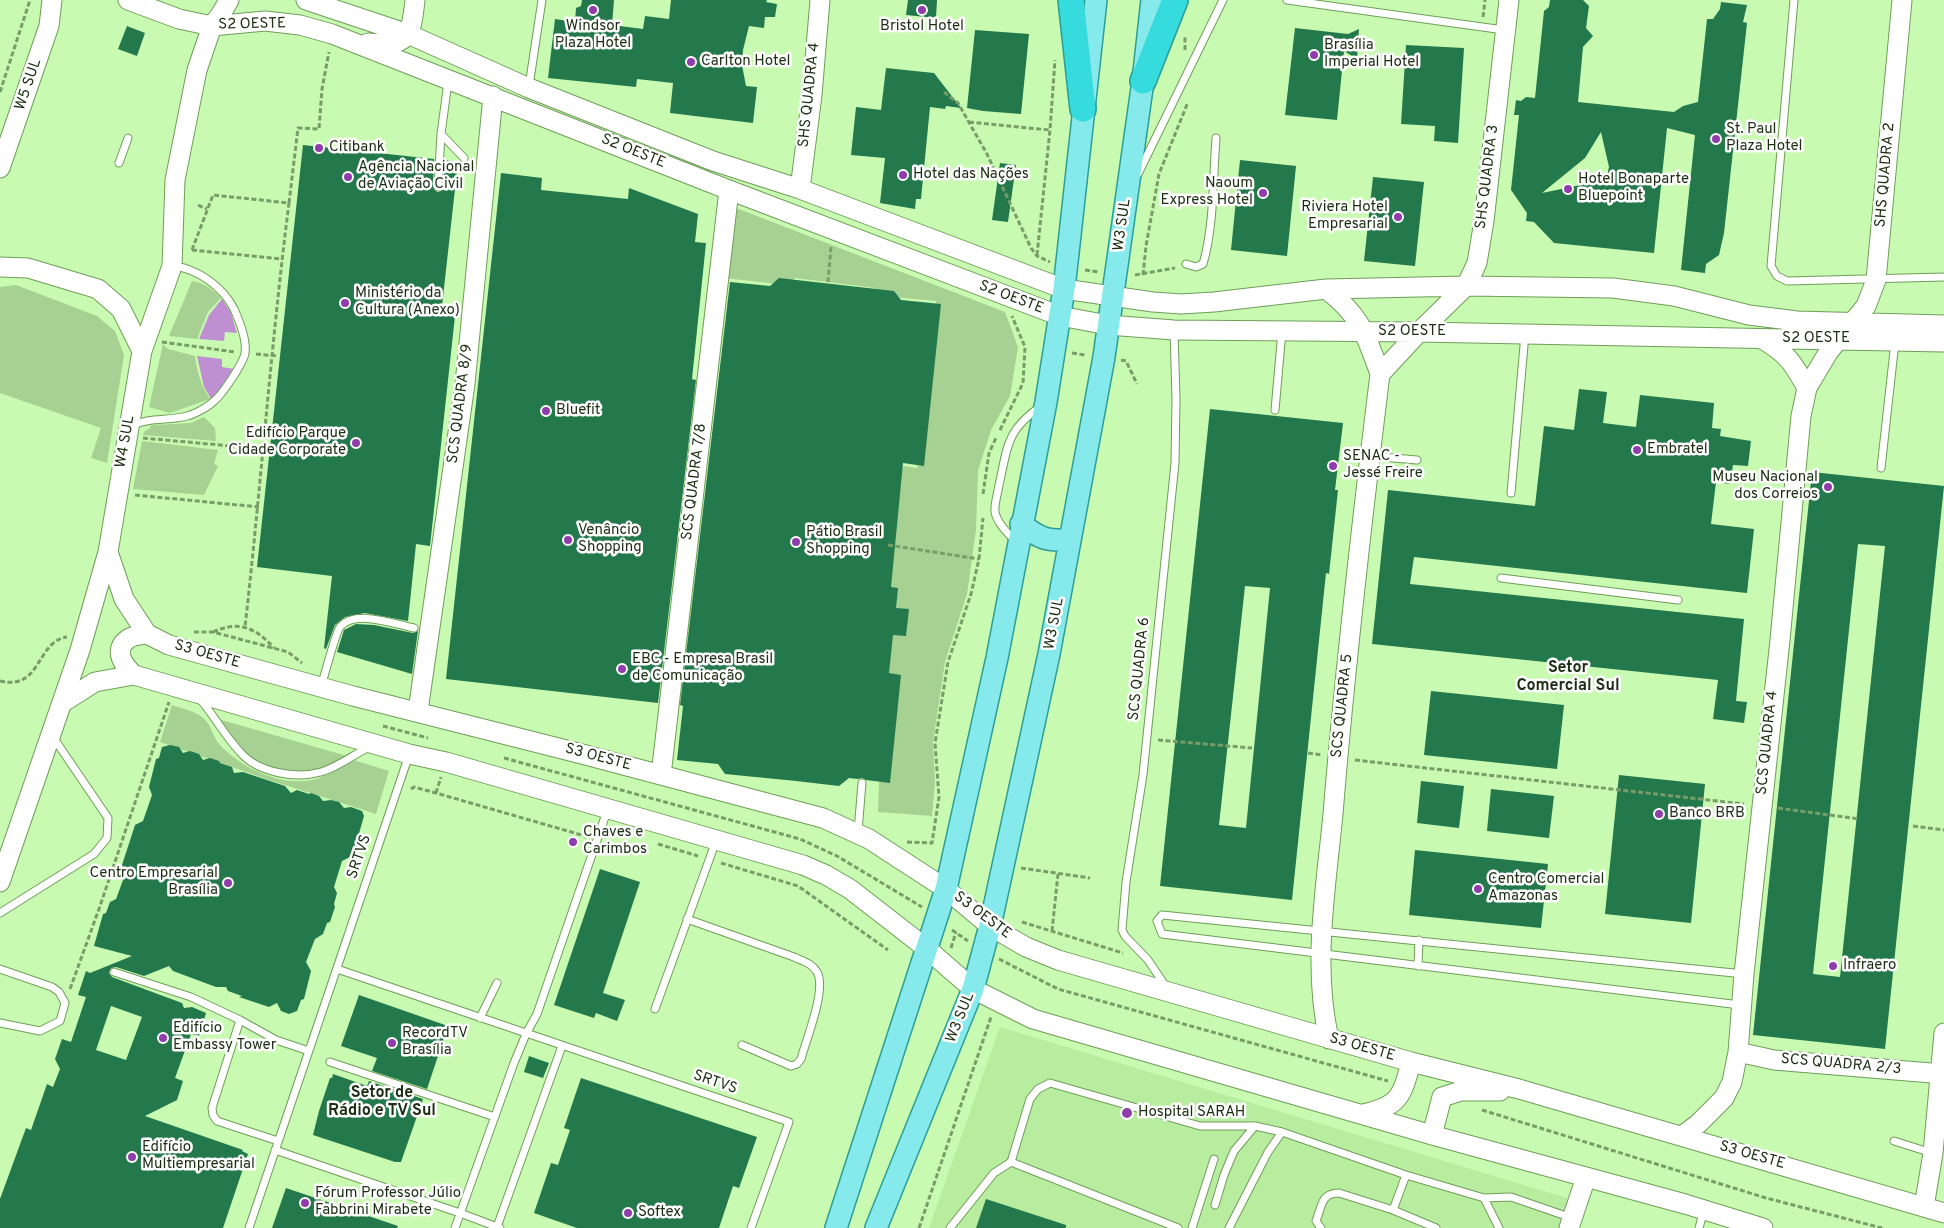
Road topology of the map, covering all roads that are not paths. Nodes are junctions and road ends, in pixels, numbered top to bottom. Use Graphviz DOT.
graph roads {
  1 [pos="52,0"];
  2 [pos="128,0"];
  3 [pos="229,0"];
  4 [pos="306,0"];
  5 [pos="415,0"];
  6 [pos="542,0"];
  7 [pos="820,0"];
  8 [pos="1071,0"];
  9 [pos="1096,0"];
  10 [pos="1152,0"];
  11 [pos="1176,0"];
  12 [pos="1223,0"];
  13 [pos="1287,0"];
  14 [pos="1509,0"];
  15 [pos="1794,0"];
  16 [pos="1902,0"];
  17 [pos="338,4"];
  18 [pos="212,26"];
  19 [pos="1505,30"];
  20 [pos="408,34"];
  21 [pos="351,42"];
  22 [pos="449,79"];
  23 [pos="1143,81"];
  24 [pos="529,88"];
  25 [pos="493,96"];
  26 [pos="1083,108"];
  27 [pos="441,134"];
  28 [pos="128,138"];
  29 [pos="1216,138"];
  30 [pos="464,158"];
  31 [pos="118,163"];
  32 [pos="0,168"];
  33 [pos="438,186"];
  34 [pos="800,189"];
  35 [pos="729,190"];
  36 [pos="1127,197"];
  37 [pos="1186,264"];
  38 [pos="172,266"];
  39 [pos="0,267"];
  40 [pos="1944,277"];
  41 [pos="1876,280"];
  42 [pos="1466,286"];
  43 [pos="1064,289"];
  44 [pos="1326,289"];
  45 [pos="1112,297"];
  46 [pos="1060,316"];
  47 [pos="1852,323"];
  48 [pos="1108,325"];
  49 [pos="1944,325"];
  50 [pos="1174,330"];
  51 [pos="1282,331"];
  52 [pos="1366,332"];
  53 [pos="1419,332"];
  54 [pos="1525,334"];
  55 [pos="1762,339"];
  56 [pos="1839,339"];
  57 [pos="1895,340"];
  58 [pos="1944,342"];
  59 [pos="142,351"];
  60 [pos="1380,374"];
  61 [pos="1807,388"];
  62 [pos="1046,402"];
  63 [pos="1275,410"];
  64 [pos="133,433"];
  65 [pos="1370,456"];
  66 [pos="1417,460"];
  67 [pos="1881,468"];
  68 [pos="1511,493"];
  69 [pos="1020,534"];
  70 [pos="1070,540"];
  71 [pos="108,552"];
  72 [pos="1502,578"];
  73 [pos="1678,600"];
  74 [pos="414,628"];
  75 [pos="147,634"];
  76 [pos="134,675"];
  77 [pos="320,687"];
  78 [pos="196,693"];
  79 [pos="62,704"];
  80 [pos="418,712"];
  81 [pos="51,735"];
  82 [pos="375,744"];
  83 [pos="409,754"];
  84 [pos="661,775"];
  85 [pos="862,783"];
  86 [pos="608,810"];
  87 [pos="858,834"];
  88 [pos="716,841"];
  89 [pos="0,882"];
  90 [pos="946,889"];
  91 [pos="0,913"];
  92 [pos="687,919"];
  93 [pos="990,926"];
  94 [pos="1323,930"];
  95 [pos="1419,940"];
  96 [pos="926,948"];
  97 [pos="1321,954"];
  98 [pos="1418,966"];
  99 [pos="337,968"];
  100 [pos="0,969"];
  101 [pos="114,972"];
  102 [pos="1744,974"];
  103 [pos="497,983"];
  104 [pos="973,989"];
  105 [pos="1171,993"];
  106 [pos="1742,1005"];
  107 [pos="655,1009"];
  108 [pos="480,1018"];
  109 [pos="240,1020"];
  110 [pos="0,1023"];
  111 [pos="526,1034"];
  112 [pos="1944,1034"];
  113 [pos="1329,1039"];
  114 [pos="742,1045"];
  115 [pos="562,1046"];
  116 [pos="309,1051"];
  117 [pos="1738,1052"];
  118 [pos="330,1062"];
  119 [pos="1410,1062"];
  120 [pos="1942,1074"];
  121 [pos="1519,1089"];
  122 [pos="1361,1114"];
  123 [pos="495,1117"];
  124 [pos="1255,1126"];
  125 [pos="1282,1132"];
  126 [pos="1432,1135"];
  127 [pos="1682,1136"];
  128 [pos="1894,1140"];
  129 [pos="278,1141"];
  130 [pos="275,1150"];
  131 [pos="1933,1153"];
  132 [pos="1214,1159"];
  133 [pos="1011,1162"];
  134 [pos="1406,1175"];
  135 [pos="1586,1177"];
  136 [pos="1484,1198"];
  137 [pos="1214,1205"];
  138 [pos="1924,1207"];
  139 [pos="1393,1210"];
  140 [pos="1704,1210"];
  141 [pos="460,1213"];
  142 [pos="1944,1213"];
  143 [pos="1571,1223"];
  144 [pos="498,1227"];
  145 [pos="249,1228"];
  146 [pos="455,1228"];
  147 [pos="751,1228"];
  148 [pos="836,1228"];
  149 [pos="876,1228"];
  150 [pos="950,1228"];
  151 [pos="1178,1228"];
  152 [pos="1192,1228"];
  153 [pos="1229,1228"];
  154 [pos="1321,1228"];
  155 [pos="1436,1228"];
  156 [pos="1499,1228"];
  157 [pos="1698,1228"];
  158 [pos="1763,1228"];
  1 -- 32 [label="main road, W5 SUL"];
  2 -- 18 [label="main road, S2 OESTE"];
  3 -- 18 [label="main road, W4 SUL"];
  4 -- 17 [label="main road, S2 OESTE"];
  5 -- 20 [label="main road"];
  6 -- 24 [label="lane"];
  7 -- 34 [label="main road, SHS QUADRA 4"];
  8 -- 26 [label="highway"];
  9 -- 26 [label="main road"];
  10 -- 23 [label="main road, W3 SUL"];
  11 -- 23 [label="highway"];
  12 -- 36 [label="lane"];
  13 -- 19 [label="lane"];
  14 -- 19 [label="main road, SHS QUADRA 3"];
  15 -- 41 [label="lane"];
  16 -- 41 [label="main road, SHS QUADRA 2"];
  17 -- 20 [label="main road, S2 OESTE"];
  18 -- 21 [label="main road, S2 OESTE"];
  18 -- 38 [label="main road, W4 SUL"];
  19 -- 42 [label="main road, SHS QUADRA 3"];
  20 -- 21 [label="main road"];
  20 -- 24 [label="main road, S2 OESTE"];
  21 -- 22 [label="main road, S2 OESTE"];
  22 -- 25 [label="main road, S2 OESTE"];
  22 -- 27 [label="lane"];
  23 -- 36 [label="main road, W3 SUL"];
  24 -- 34 [label="main road, S2 OESTE"];
  25 -- 35 [label="main road, S2 OESTE"];
  25 -- 80 [label="main road, SCS QUADRA 8/9"];
  26 -- 43 [label="main road"];
  27 -- 30 [label="lane"];
  27 -- 33 [label="lane"];
  28 -- 31 [label="lane"];
  29 -- 37 [label="lane"];
  34 -- 43 [label="main road, S2 OESTE"];
  35 -- 46 [label="main road, S2 OESTE"];
  35 -- 84 [label="main road, SCS QUADRA 7/8"];
  36 -- 45 [label="main road, W3 SUL"];
  38 -- 59 [label="main road, W4 SUL"];
  38 -- 64 [label="lane"];
  39 -- 59 [label="main road"];
  40 -- 41 [label="lane"];
  41 -- 47 [label="main road, SHS QUADRA 2"];
  42 -- 44 [label="main road, S2 OESTE"];
  42 -- 47 [label="main road, S2 OESTE"];
  42 -- 53 [label="main road, SHS QUADRA 3"];
  43 -- 45 [label="main road, S2 OESTE"];
  43 -- 46 [label="main road"];
  44 -- 45 [label="main road, S2 OESTE"];
  44 -- 52 [label="main road, SCS QUADRA 5"];
  45 -- 48 [label="main road, W3 SUL"];
  46 -- 48 [label="main road, S2 OESTE"];
  46 -- 62 [label="main road"];
  47 -- 49 [label="main road, S2 OESTE"];
  47 -- 56 [label="main road, SHS QUADRA 2"];
  48 -- 50 [label="main road, S2 OESTE"];
  48 -- 70 [label="main road, W3 SUL"];
  50 -- 51 [label="main road, S2 OESTE"];
  50 -- 105 [label="lane, SCS QUADRA 6"];
  51 -- 52 [label="main road, S2 OESTE"];
  51 -- 63 [label="lane"];
  52 -- 53 [label="main road, S2 OESTE"];
  52 -- 60 [label="main road, SCS QUADRA 5"];
  53 -- 54 [label="main road, S2 OESTE"];
  53 -- 60 [label="main road"];
  54 -- 55 [label="main road, S2 OESTE"];
  54 -- 68 [label="lane"];
  55 -- 56 [label="main road, S2 OESTE"];
  55 -- 61 [label="main road"];
  56 -- 57 [label="main road, S2 OESTE"];
  56 -- 61 [label="main road, SCS QUADRA 4"];
  57 -- 58 [label="main road, S2 OESTE"];
  57 -- 67 [label="lane"];
  59 -- 64 [label="main road, W4 SUL"];
  60 -- 65 [label="main road, SCS QUADRA 5"];
  61 -- 102 [label="main road, SCS QUADRA 4"];
  62 -- 69 [label="main road"];
  62 -- 69 [label="lane"];
  64 -- 71 [label="main road, W4 SUL"];
  65 -- 66 [label="lane"];
  65 -- 94 [label="main road, SCS QUADRA 5"];
  69 -- 70 [label="main road"];
  69 -- 90 [label="main road"];
  70 -- 93 [label="main road, W3 SUL"];
  71 -- 75 [label="main road, S3 OESTE"];
  71 -- 79 [label="main road, W4 SUL"];
  72 -- 73 [label="lane"];
  74 -- 77 [label="lane"];
  75 -- 76 [label="main road"];
  75 -- 77 [label="main road, S3 OESTE"];
  76 -- 78 [label="main road"];
  76 -- 79 [label="main road"];
  77 -- 80 [label="main road, S3 OESTE"];
  78 -- 82 [label="main road"];
  78 -- 82 [label="lane"];
  79 -- 81 [label="main road, W4 SUL"];
  80 -- 84 [label="main road, S3 OESTE"];
  81 -- 89 [label="main road, W4 SUL"];
  81 -- 91 [label="lane"];
  82 -- 83 [label="main road"];
  83 -- 86 [label="main road"];
  83 -- 99 [label="lane, SRTVS"];
  84 -- 87 [label="main road, S3 OESTE"];
  85 -- 87 [label="lane"];
  86 -- 88 [label="main road"];
  86 -- 111 [label="lane"];
  87 -- 90 [label="main road, S3 OESTE"];
  88 -- 92 [label="lane"];
  88 -- 96 [label="main road"];
  90 -- 93 [label="main road, S3 OESTE"];
  90 -- 96 [label="main road"];
  92 -- 107 [label="lane"];
  92 -- 114 [label="lane"];
  93 -- 104 [label="main road, W3 SUL"];
  93 -- 105 [label="main road, S3 OESTE"];
  94 -- 95 [label="lane"];
  94 -- 97 [label="main road, SCS QUADRA 5"];
  94 -- 97 [label="lane"];
  95 -- 98 [label="lane"];
  95 -- 102 [label="lane"];
  96 -- 104 [label="main road"];
  96 -- 148 [label="main road"];
  97 -- 98 [label="lane"];
  97 -- 113 [label="main road, SCS QUADRA 5"];
  98 -- 106 [label="lane"];
  99 -- 108 [label="lane, SRTVS"];
  99 -- 116 [label="lane, SRTVS"];
  100 -- 110 [label="lane"];
  101 -- 109 [label="lane"];
  102 -- 106 [label="main road, SCS QUADRA 4"];
  103 -- 108 [label="lane"];
  104 -- 122 [label="main road"];
  104 -- 149 [label="main road, W3 SUL"];
  105 -- 113 [label="main road, S3 OESTE"];
  106 -- 117 [label="main road, SCS QUADRA 4"];
  108 -- 111 [label="lane, SRTVS"];
  109 -- 116 [label="lane"];
  109 -- 129 [label="lane"];
  111 -- 115 [label="lane, SRTVS"];
  111 -- 123 [label="lane"];
  112 -- 120 [label="main road"];
  113 -- 119 [label="main road, S3 OESTE"];
  115 -- 144 [label="lane"];
  115 -- 147 [label="lane, SRTVS"];
  116 -- 129 [label="lane, SRTVS"];
  117 -- 120 [label="main road, SCS QUADRA 2/3"];
  117 -- 127 [label="main road, SCS QUADRA 4"];
  118 -- 123 [label="lane"];
  119 -- 121 [label="main road, S3 OESTE"];
  119 -- 122 [label="main road"];
  120 -- 131 [label="main road"];
  121 -- 126 [label="main road"];
  121 -- 127 [label="main road, S3 OESTE"];
  122 -- 126 [label="main road"];
  123 -- 141 [label="lane"];
  124 -- 125 [label="lane"];
  124 -- 133 [label="lane"];
  124 -- 137 [label="lane"];
  125 -- 134 [label="lane"];
  125 -- 153 [label="lane"];
  126 -- 135 [label="main road"];
  127 -- 138 [label="main road, S3 OESTE"];
  128 -- 131 [label="lane"];
  129 -- 130 [label="lane, SRTVS"];
  130 -- 141 [label="lane"];
  130 -- 145 [label="lane, SRTVS"];
  131 -- 138 [label="main road"];
  132 -- 152 [label="lane"];
  133 -- 150 [label="lane"];
  133 -- 151 [label="lane"];
  134 -- 136 [label="lane"];
  134 -- 139 [label="lane"];
  135 -- 140 [label="main road"];
  135 -- 143 [label="main road"];
  136 -- 143 [label="lane"];
  136 -- 156 [label="lane"];
  138 -- 142 [label="main road, S3 OESTE"];
  139 -- 154 [label="lane"];
  139 -- 155 [label="lane"];
  140 -- 157 [label="lane"];
  140 -- 158 [label="main road"];
  141 -- 144 [label="lane"];
  141 -- 146 [label="lane"];
}
